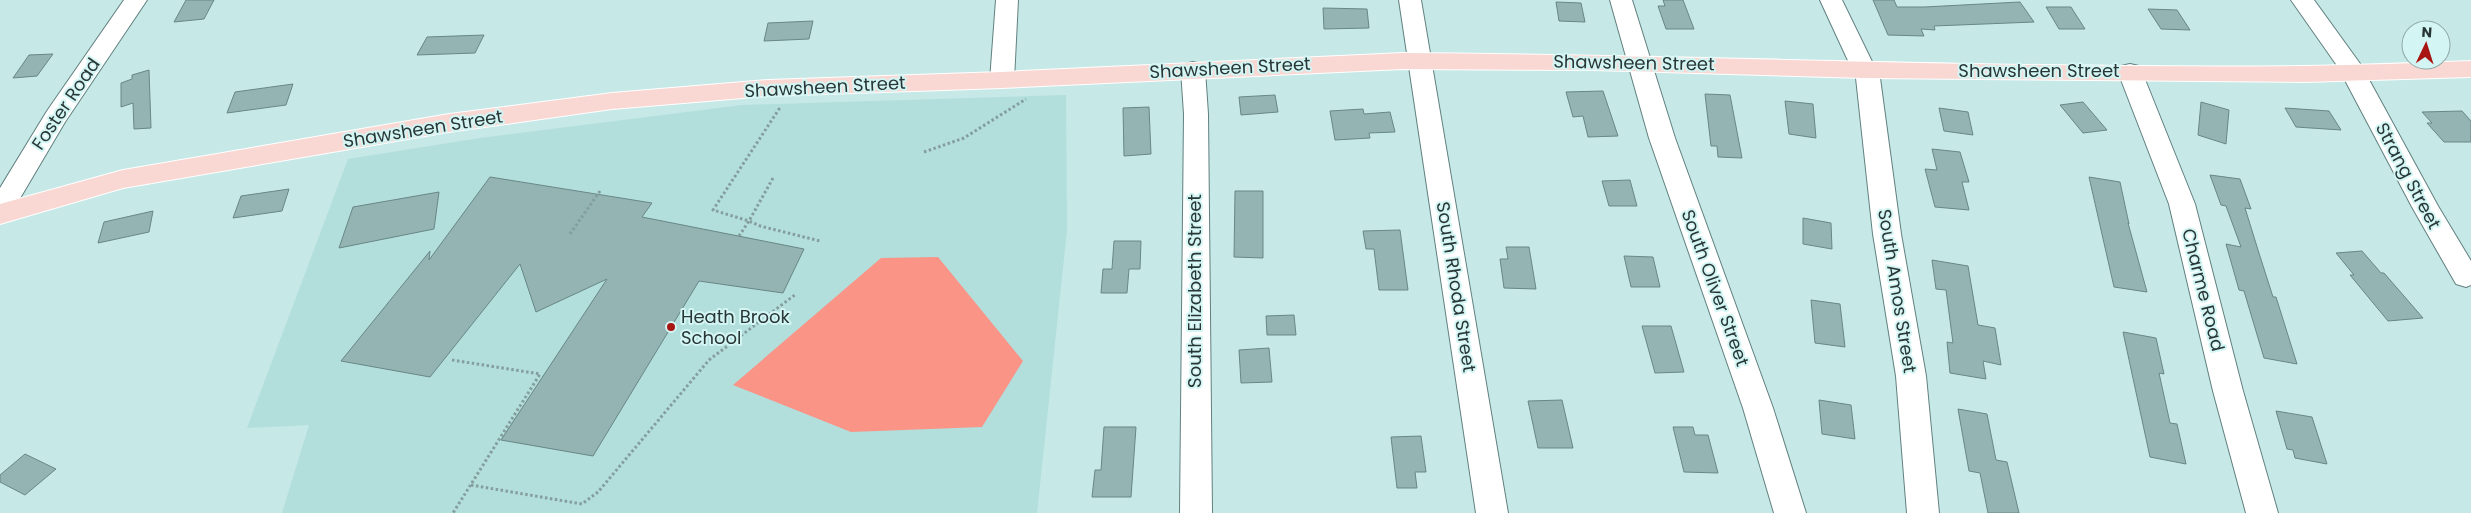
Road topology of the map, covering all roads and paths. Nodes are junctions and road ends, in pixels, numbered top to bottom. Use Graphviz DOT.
graph roads {
  1 [pos="136,0"];
  2 [pos="1007,0"];
  3 [pos="1410,0"];
  4 [pos="1621,0"];
  5 [pos="1831,0"];
  6 [pos="2302,0"];
  7 [pos="1420,61"];
  8 [pos="1642,62"];
  9 [pos="2471,69"];
  10 [pos="1193,70"];
  11 [pos="1864,70"];
  12 [pos="2130,72"];
  13 [pos="2354,73"];
  14 [pos="1042,78"];
  15 [pos="1002,80"];
  16 [pos="784,101"];
  17 [pos="924,152"];
  18 [pos="773,178"];
  19 [pos="600,191"];
  20 [pos="0,212"];
  21 [pos="749,221"];
  22 [pos="570,234"];
  23 [pos="739,236"];
  24 [pos="820,240"];
  25 [pos="2466,276"];
  26 [pos="796,294"];
  27 [pos="452,360"];
  28 [pos="471,485"];
  29 [pos="453,513"];
  30 [pos="1196,513"];
  31 [pos="1492,513"];
  32 [pos="1790,513"];
  33 [pos="1923,513"];
  34 [pos="2262,513"];
  1 -- 20 [label="street, Foster Road"];
  2 -- 15 [label="street"];
  3 -- 7 [label="street, South Rhoda Street"];
  4 -- 8 [label="street, South Oliver Street"];
  5 -- 11 [label="street, South Amos Street"];
  6 -- 13 [label="street, Strang Street"];
  7 -- 8 [label="main road, Shawsheen Street"];
  7 -- 10 [label="main road, Shawsheen Street"];
  7 -- 31 [label="street, South Rhoda Street"];
  8 -- 11 [label="main road, Shawsheen Street"];
  8 -- 32 [label="street, South Oliver Street"];
  9 -- 13 [label="main road, Shawsheen Street"];
  10 -- 14 [label="main road, Shawsheen Street"];
  10 -- 30 [label="street, South Elizabeth Street"];
  11 -- 12 [label="main road, Shawsheen Street"];
  11 -- 33 [label="street, South Amos Street"];
  12 -- 13 [label="main road, Shawsheen Street"];
  12 -- 34 [label="street, Charme Road"];
  13 -- 25 [label="street, Strang Street"];
  14 -- 15 [label="main road, Shawsheen Street"];
  14 -- 17 [label="path"];
  15 -- 20 [label="main road, Shawsheen Street"];
  16 -- 21 [label="path"];
  18 -- 21 [label="path"];
  19 -- 22 [label="path"];
  21 -- 23 [label="path"];
  21 -- 24 [label="path"];
  26 -- 28 [label="path"];
  27 -- 28 [label="path"];
  28 -- 29 [label="path"];
}
